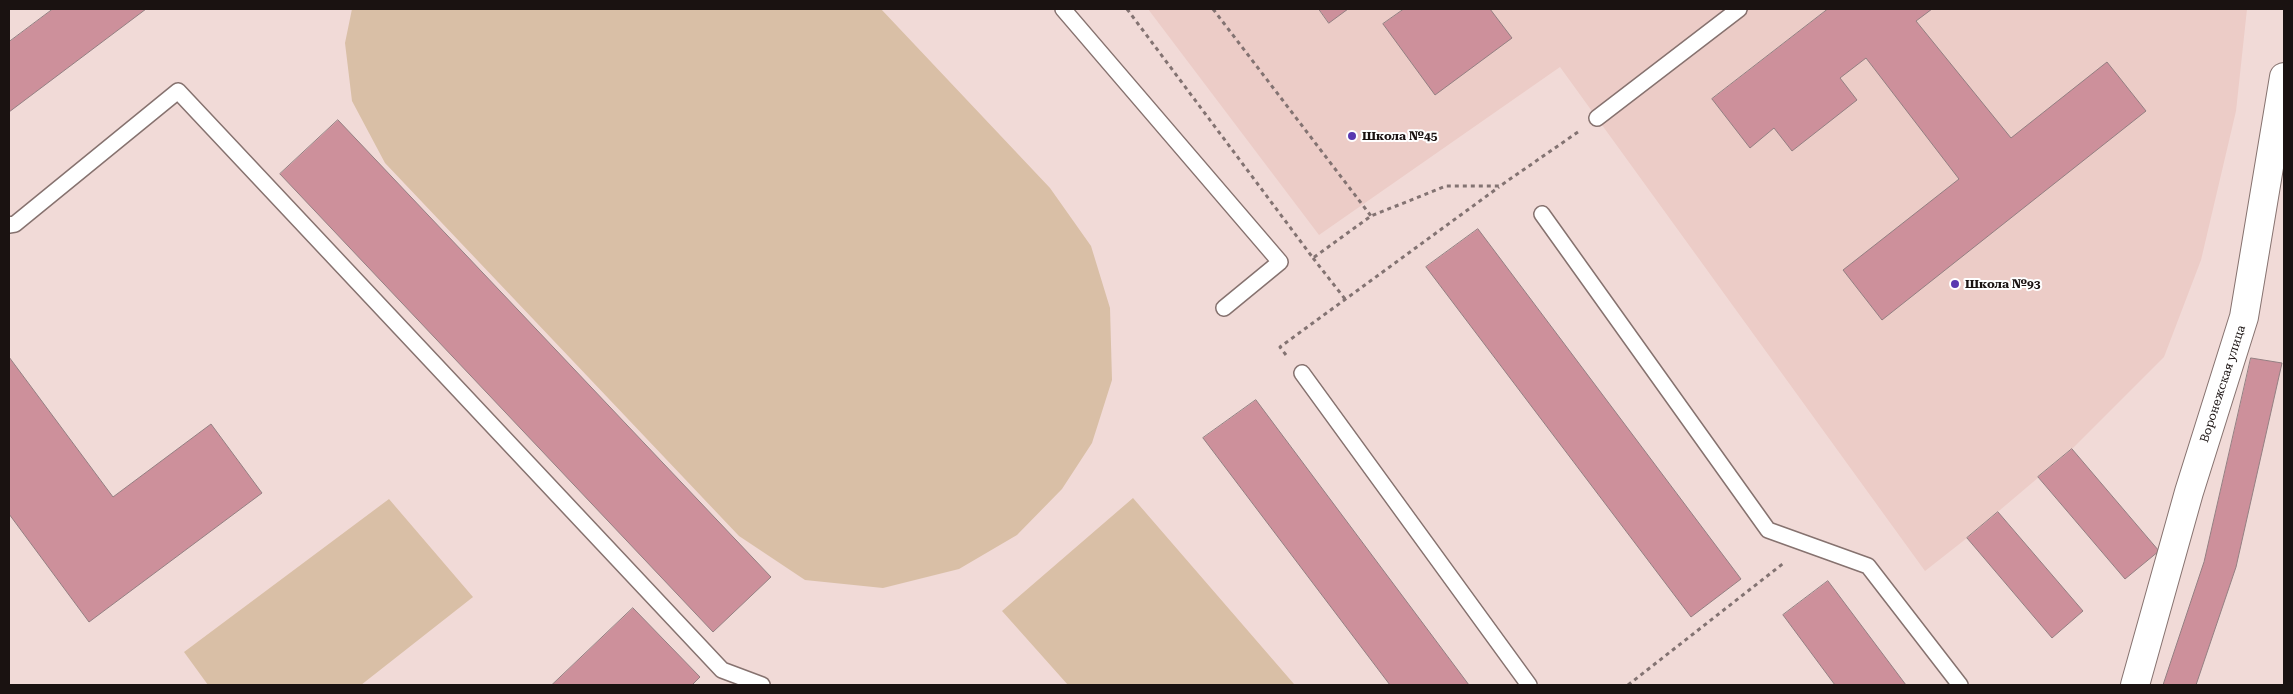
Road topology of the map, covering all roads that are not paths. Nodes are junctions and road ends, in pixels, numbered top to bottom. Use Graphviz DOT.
graph roads {
  1 [pos="1063,9"];
  2 [pos="1739,9"];
  3 [pos="2284,77"];
  4 [pos="1597,118"];
  5 [pos="1542,214"];
  6 [pos="9,225"];
  7 [pos="1224,308"];
  8 [pos="1302,373"];
  9 [pos="762,685"];
  10 [pos="1529,685"];
  11 [pos="1960,685"];
  12 [pos="2135,685"];
  1 -- 7 [label="lane"];
  2 -- 4 [label="lane"];
  3 -- 12 [label="street, Воронежская улица"];
  5 -- 11 [label="lane"];
  6 -- 9 [label="lane"];
  8 -- 10 [label="lane"];
}
